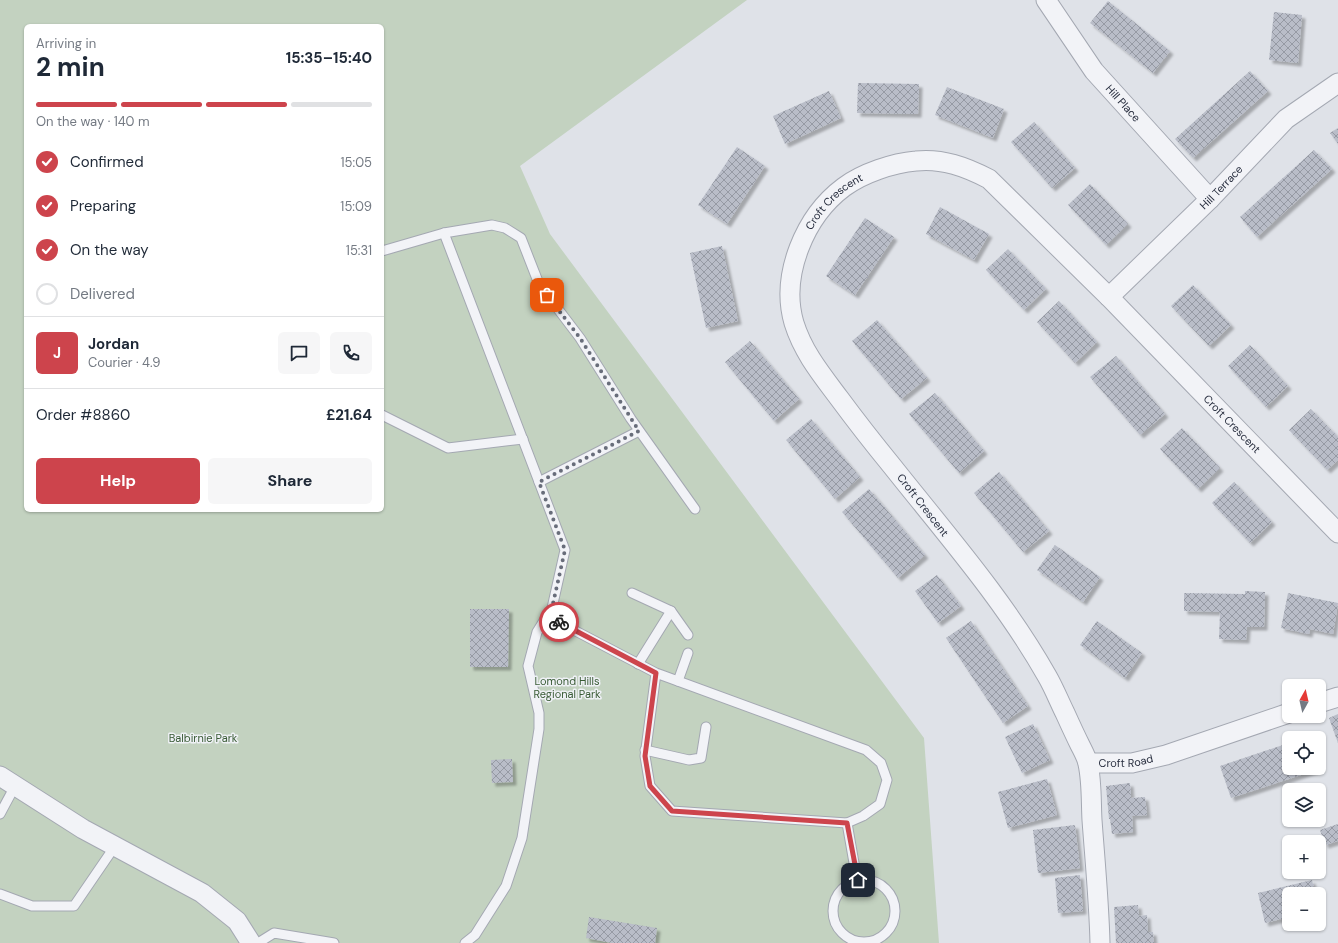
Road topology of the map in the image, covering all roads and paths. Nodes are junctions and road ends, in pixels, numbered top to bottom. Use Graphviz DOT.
graph roads {
  1 [pos="1046,0"];
  2 [pos="1338,83"];
  3 [pos="1210,199"];
  4 [pos="444,233"];
  5 [pos="384,250"];
  6 [pos="1109,297"];
  7 [pos="384,416"];
  8 [pos="639,431"];
  9 [pos="522,439"];
  10 [pos="539,482"];
  11 [pos="695,509"];
  12 [pos="1338,533"];
  13 [pos="632,594"];
  14 [pos="671,611"];
  15 [pos="547,616"];
  16 [pos="688,635"];
  17 [pos="688,653"];
  18 [pos="638,664"];
  19 [pos="656,673"];
  20 [pos="678,681"];
  21 [pos="1338,696"];
  22 [pos="1326,700"];
  23 [pos="1282,715"];
  24 [pos="706,727"];
  25 [pos="646,750"];
  26 [pos="1088,763"];
  27 [pos="8,781"];
  28 [pos="0,814"];
  29 [pos="847,823"];
  30 [pos="115,846"];
  31 [pos="858,880"];
  32 [pos="0,894"];
  33 [pos="251,943"];
  34 [pos="258,943"];
  35 [pos="334,943"];
  36 [pos="465,943"];
  37 [pos="1100,943"];
  1 -- 3 [label="street, Hill Place"];
  2 -- 3 [label="street, Hill Terrace"];
  3 -- 6 [label="street, Hill Terrace"];
  4 -- 5 [label="lane"];
  4 -- 8 [label="lane"];
  4 -- 9 [label="lane"];
  6 -- 12 [label="street, Croft Crescent"];
  6 -- 26 [label="street, Croft Crescent"];
  7 -- 9 [label="lane"];
  8 -- 10 [label="lane"];
  8 -- 11 [label="lane"];
  9 -- 10 [label="lane"];
  10 -- 15 [label="lane"];
  13 -- 14 [label="lane"];
  14 -- 16 [label="lane"];
  14 -- 18 [label="lane"];
  15 -- 18 [label="lane"];
  15 -- 36 [label="lane"];
  17 -- 20 [label="lane"];
  18 -- 19 [label="lane"];
  19 -- 20 [label="lane"];
  19 -- 25 [label="lane"];
  20 -- 29 [label="lane"];
  21 -- 22 [label="street"];
  23 -- 26 [label="street, Croft Road"];
  24 -- 25 [label="lane"];
  25 -- 29 [label="lane"];
  26 -- 37 [label="street, Croft Road"];
  27 -- 28 [label="lane"];
  27 -- 30 [label="street"];
  29 -- 31 [label="lane"];
  30 -- 32 [label="lane"];
  30 -- 33 [label="street"];
  31 -- 31 [label="lane"];
  34 -- 35 [label="lane"];
}
